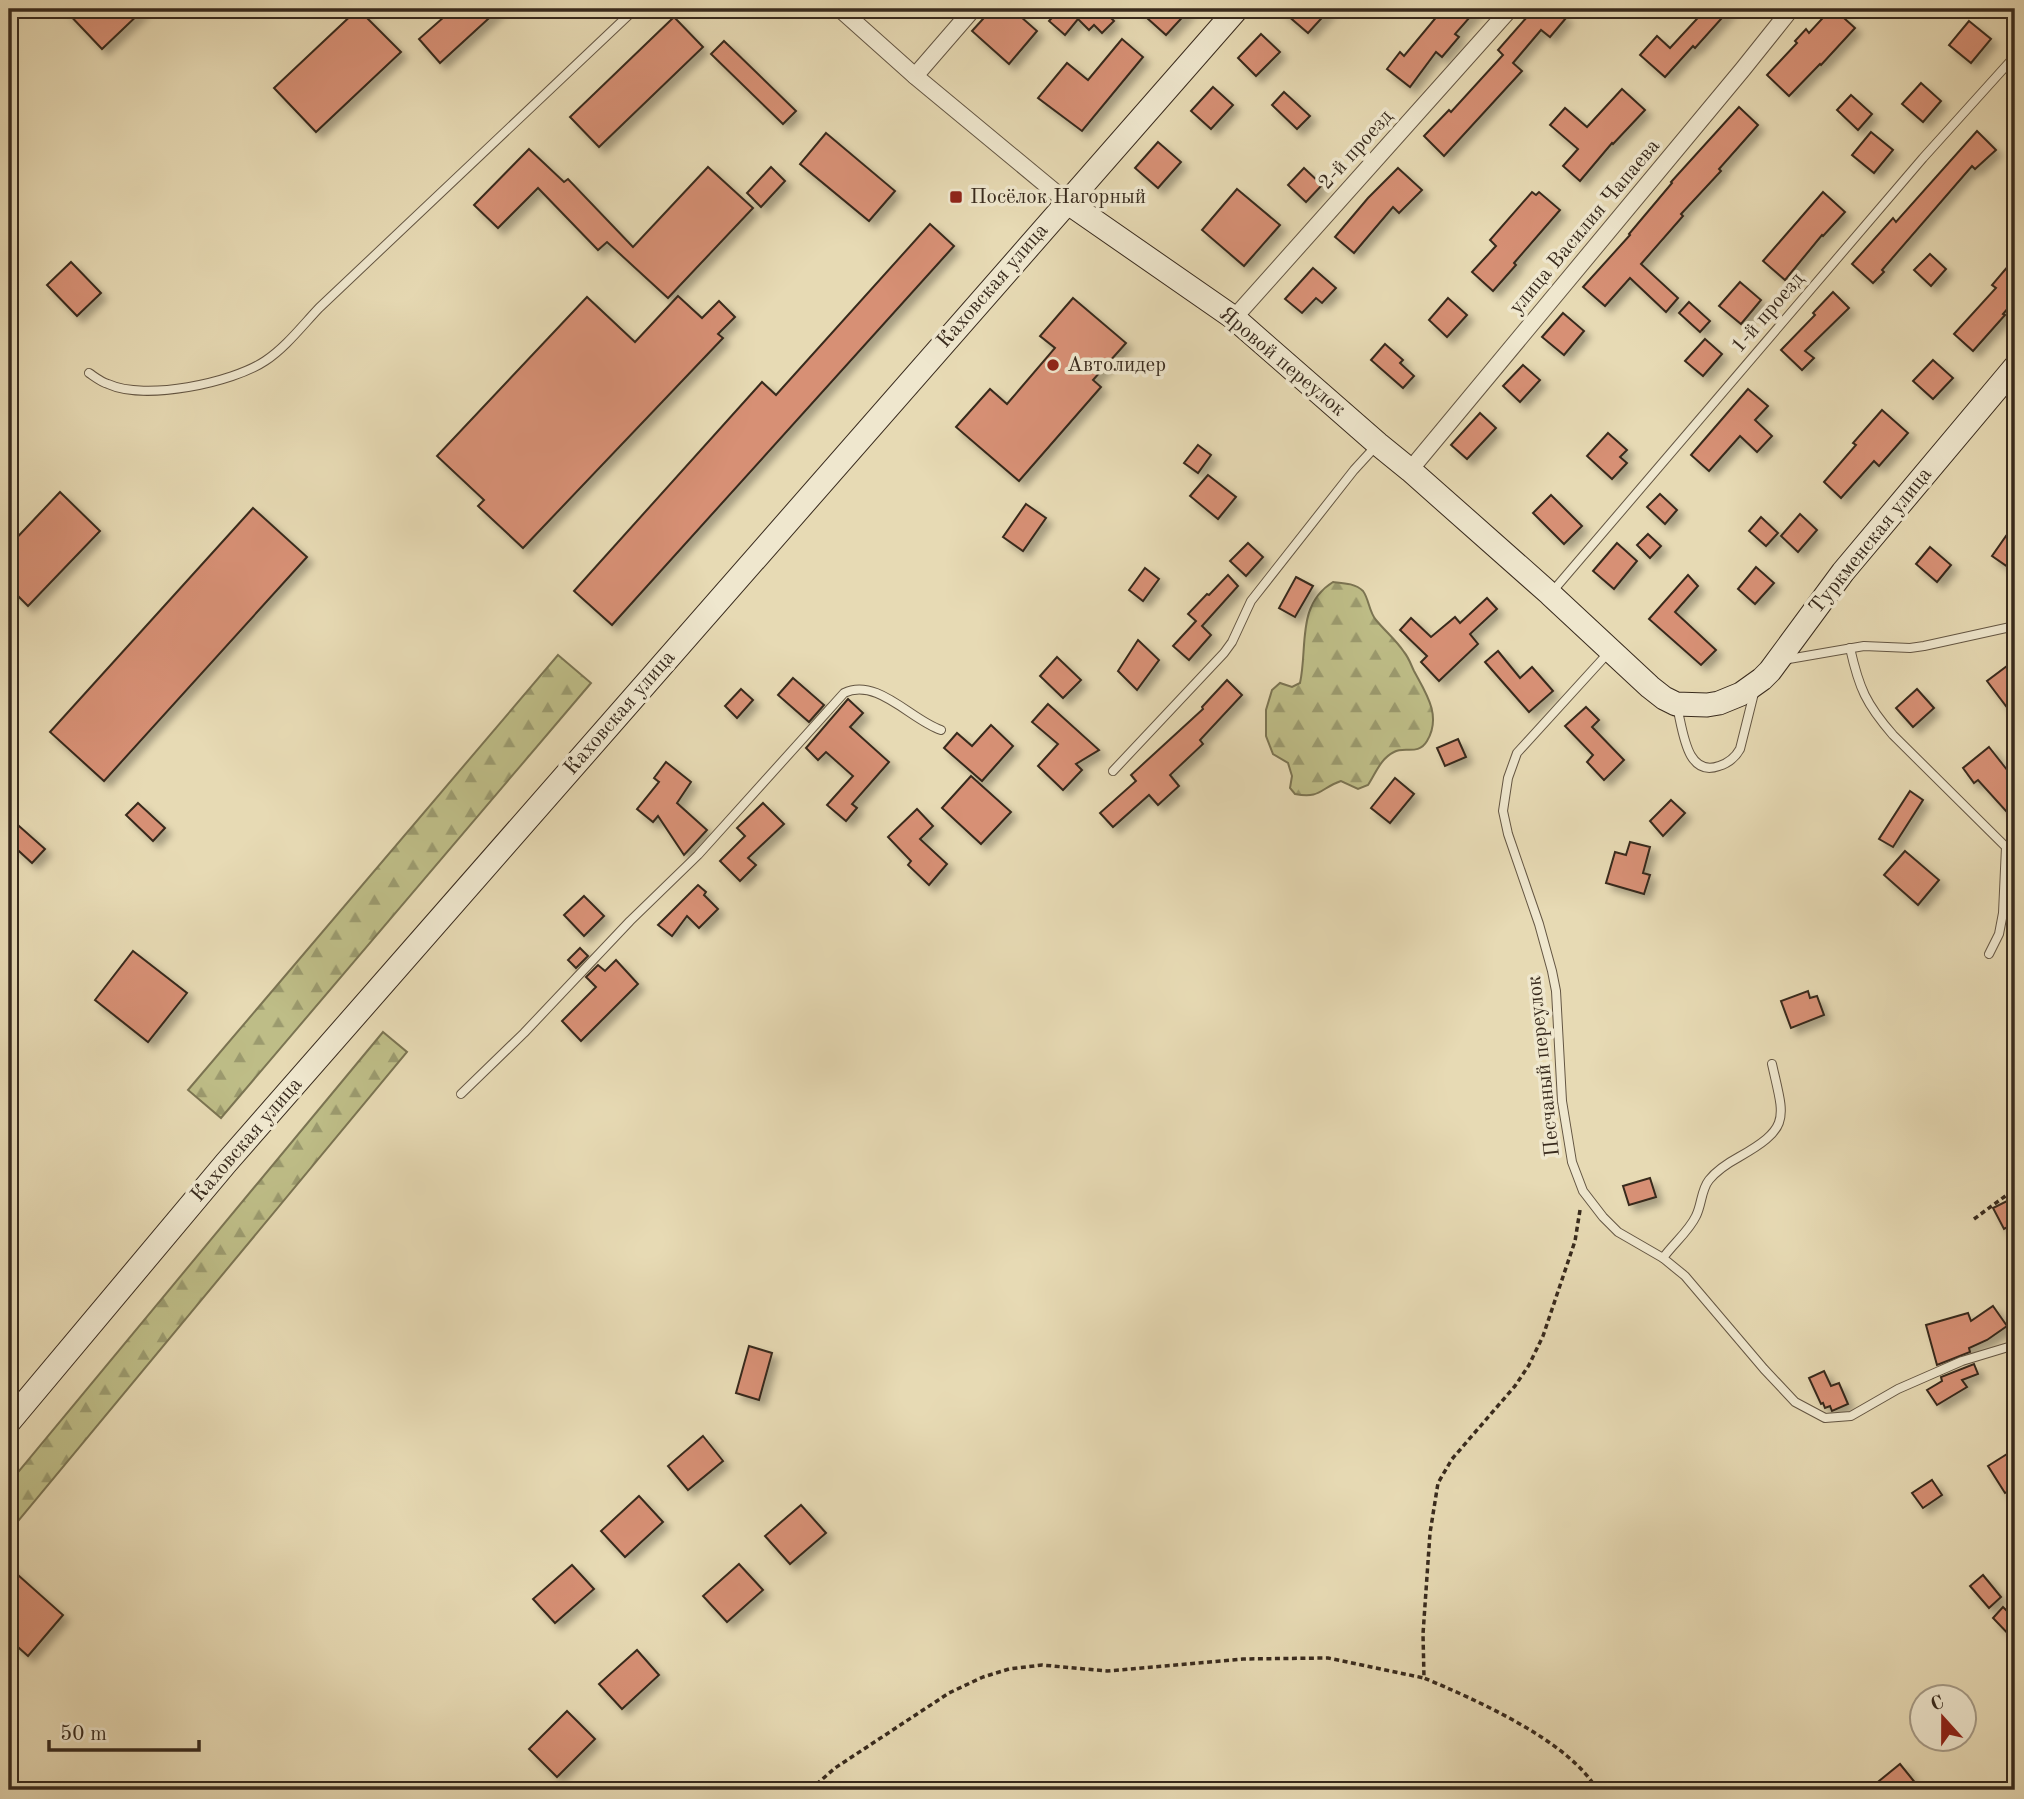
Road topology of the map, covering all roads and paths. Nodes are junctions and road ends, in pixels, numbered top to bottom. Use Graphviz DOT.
graph roads {
  1 [pos="635,9"];
  2 [pos="839,9"];
  3 [pos="973,9"];
  4 [pos="1237,9"];
  5 [pos="1510,9"];
  6 [pos="1791,9"];
  7 [pos="2015,56"];
  8 [pos="915,76"];
  9 [pos="1067,202"];
  10 [pos="1234,318"];
  11 [pos="2015,368"];
  12 [pos="89,373"];
  13 [pos="1378,444"];
  14 [pos="1410,470"];
  15 [pos="1550,594"];
  16 [pos="2015,625"];
  17 [pos="1850,648"];
  18 [pos="1612,650"];
  19 [pos="1777,662"];
  20 [pos="1756,684"];
  21 [pos="1676,704"];
  22 [pos="942,730"];
  23 [pos="1113,771"];
  24 [pos="1989,954"];
  25 [pos="1772,1064"];
  26 [pos="461,1094"];
  27 [pos="2015,1189"];
  28 [pos="1583,1191"];
  29 [pos="1975,1219"];
  30 [pos="1663,1258"];
  31 [pos="2015,1345"];
  32 [pos="9,1422"];
  33 [pos="1424,1678"];
  34 [pos="810,1790"];
  35 [pos="1597,1790"];
  1 -- 12 [label="lane"];
  2 -- 8 [label="street, Яровой переулок"];
  3 -- 8 [label="street"];
  4 -- 9 [label="main road, Каховская улица"];
  5 -- 10 [label="street, 2-й проезд"];
  6 -- 14 [label="street, улица Василия Чапаева"];
  7 -- 15 [label="lane, 1-й проезд"];
  8 -- 9 [label="street, Яровой переулок"];
  9 -- 10 [label="main road, Яровой переулок"];
  9 -- 32 [label="main road, Каховская улица"];
  10 -- 13 [label="main road, Яровой переулок"];
  11 -- 19 [label="main road, Туркменская улица"];
  13 -- 14 [label="main road, Яровой переулок"];
  13 -- 23 [label="lane"];
  14 -- 15 [label="main road, Яровой переулок"];
  15 -- 18 [label="main road, Яровой переулок"];
  16 -- 17 [label="lane"];
  17 -- 19 [label="lane"];
  17 -- 24 [label="lane"];
  18 -- 21 [label="main road, Яровой переулок"];
  18 -- 28 [label="lane, Песчаный переулок"];
  19 -- 20 [label="main road, Туркменская улица"];
  20 -- 21 [label="main road, Туркменская улица"];
  20 -- 21 [label="lane"];
  22 -- 26 [label="lane"];
  25 -- 30 [label="lane"];
  27 -- 29 [label="path"];
  28 -- 30 [label="lane, Песчаный переулок"];
  28 -- 33 [label="path"];
  30 -- 31 [label="lane, Песчаный переулок"];
  33 -- 34 [label="path"];
  33 -- 35 [label="path"];
}
